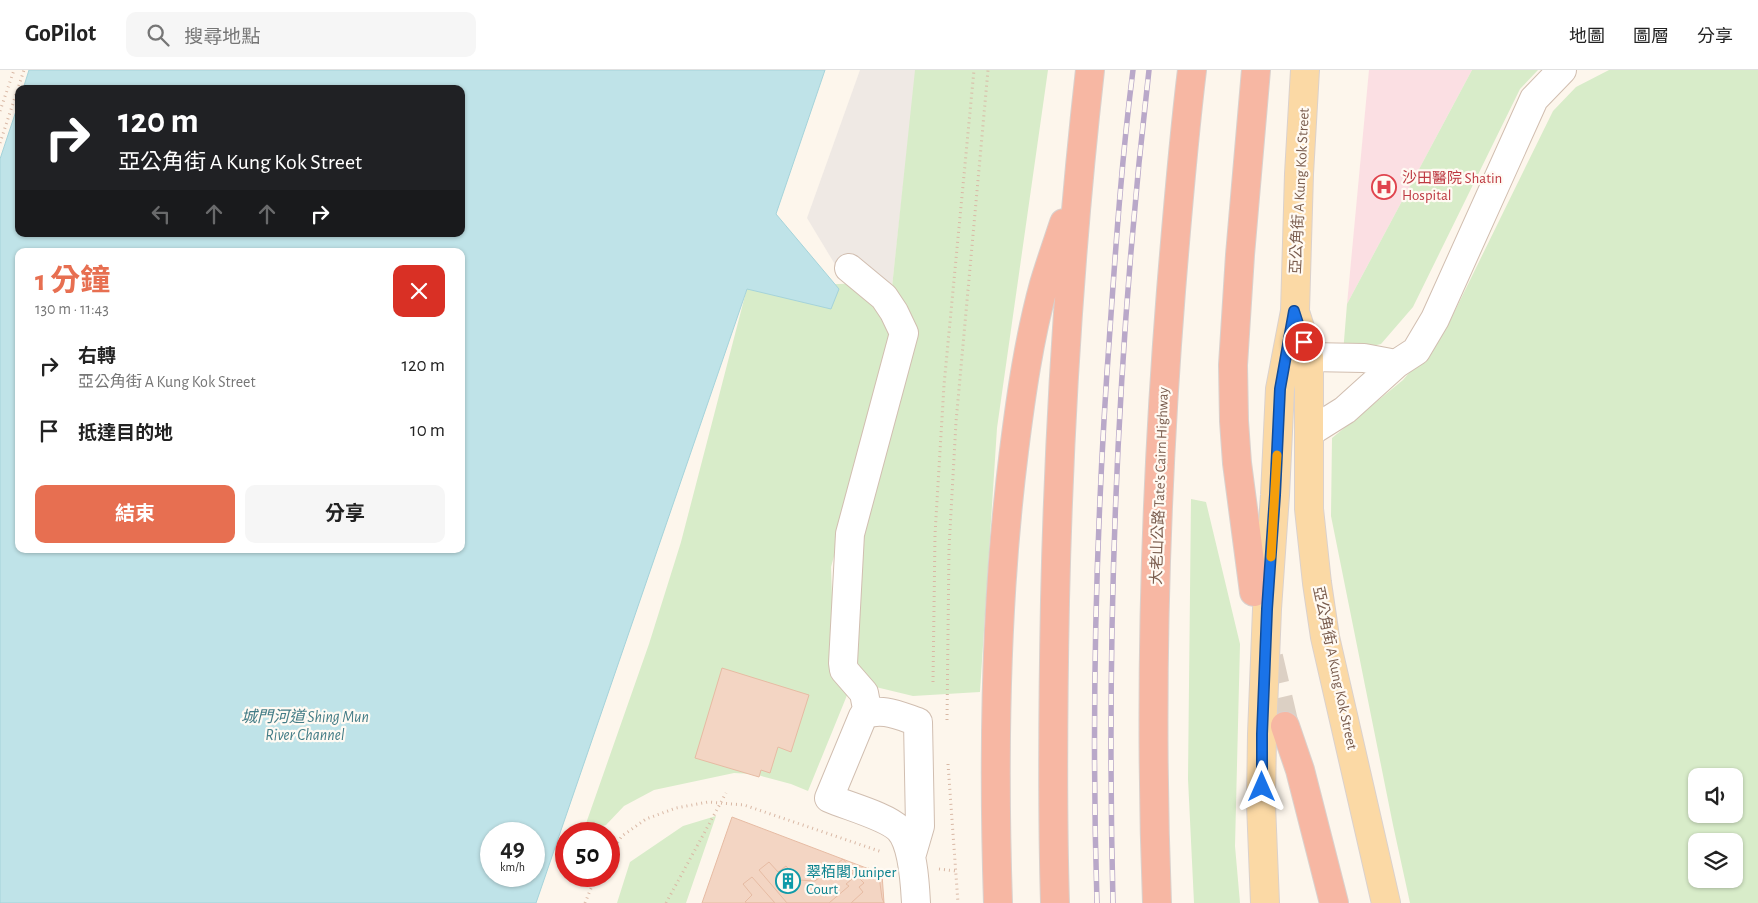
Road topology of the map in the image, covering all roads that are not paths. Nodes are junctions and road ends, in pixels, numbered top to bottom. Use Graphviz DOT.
graph roads {
  1 [pos="1090,70"];
  2 [pos="1192,70"];
  3 [pos="1256,70"];
  4 [pos="1305,70"];
  5 [pos="1562,70"];
  6 [pos="1079,177"];
  7 [pos="849,268"];
  8 [pos="1294,311"];
  9 [pos="1309,357"];
  10 [pos="1396,364"];
  11 [pos="1280,389"];
  12 [pos="1310,432"];
  13 [pos="1254,592"];
  14 [pos="868,714"];
  15 [pos="1285,726"];
  16 [pos="900,856"];
  17 [pos="916,903"];
  18 [pos="998,903"];
  19 [pos="1056,903"];
  20 [pos="1157,903"];
  21 [pos="1265,903"];
  22 [pos="1334,903"];
  23 [pos="1386,903"];
  1 -- 6 [label="highway"];
  2 -- 20 [label="highway, 大老山公路 Tate's Cairn Highway"];
  3 -- 13 [label="highway"];
  4 -- 8 [label="main road, 亞公角街 A Kung Kok Street"];
  5 -- 10 [label="street"];
  6 -- 18 [label="highway"];
  6 -- 19 [label="highway"];
  7 -- 14 [label="street"];
  8 -- 9 [label="main road, 亞公角街 A Kung Kok Street"];
  8 -- 11 [label="main road, 亞公角街 A Kung Kok Street"];
  9 -- 10 [label="street"];
  9 -- 11 [label="main road"];
  9 -- 12 [label="main road, 亞公角街 A Kung Kok Street"];
  10 -- 12 [label="street"];
  11 -- 21 [label="main road, 亞公角街 A Kung Kok Street"];
  12 -- 23 [label="main road, 亞公角街 A Kung Kok Street"];
  14 -- 16 [label="street"];
  14 -- 16 [label="street"];
  15 -- 22 [label="highway"];
  16 -- 17 [label="street"];
}
